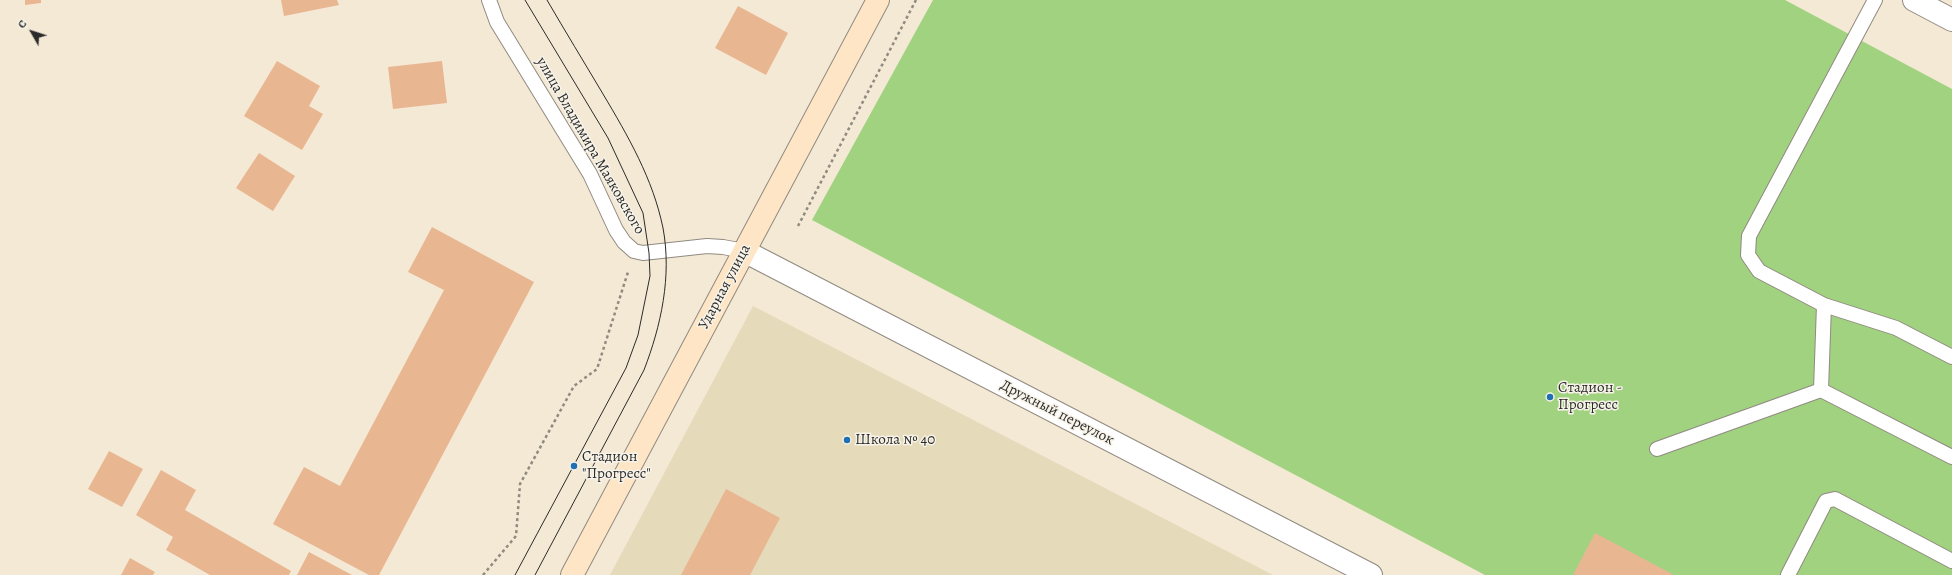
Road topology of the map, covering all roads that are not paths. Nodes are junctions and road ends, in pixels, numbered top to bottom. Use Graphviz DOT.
graph roads {
  1 [pos="489,0"];
  2 [pos="878,0"];
  3 [pos="1874,0"];
  4 [pos="1914,0"];
  5 [pos="1952,20"];
  6 [pos="744,251"];
  7 [pos="1824,305"];
  8 [pos="1952,357"];
  9 [pos="1820,390"];
  10 [pos="1657,449"];
  11 [pos="1952,457"];
  12 [pos="1952,561"];
  13 [pos="572,575"];
  14 [pos="1371,575"];
  15 [pos="1788,575"];
  1 -- 6 [label="lane, улица Владимира Маяковского"];
  2 -- 6 [label="street, Ударная улица"];
  3 -- 7 [label="lane"];
  4 -- 5 [label="street"];
  6 -- 13 [label="street, Ударная улица"];
  6 -- 14 [label="street, Дружный переулок"];
  7 -- 8 [label="lane"];
  7 -- 9 [label="lane"];
  9 -- 10 [label="lane"];
  9 -- 11 [label="lane"];
  12 -- 15 [label="lane"];
}
